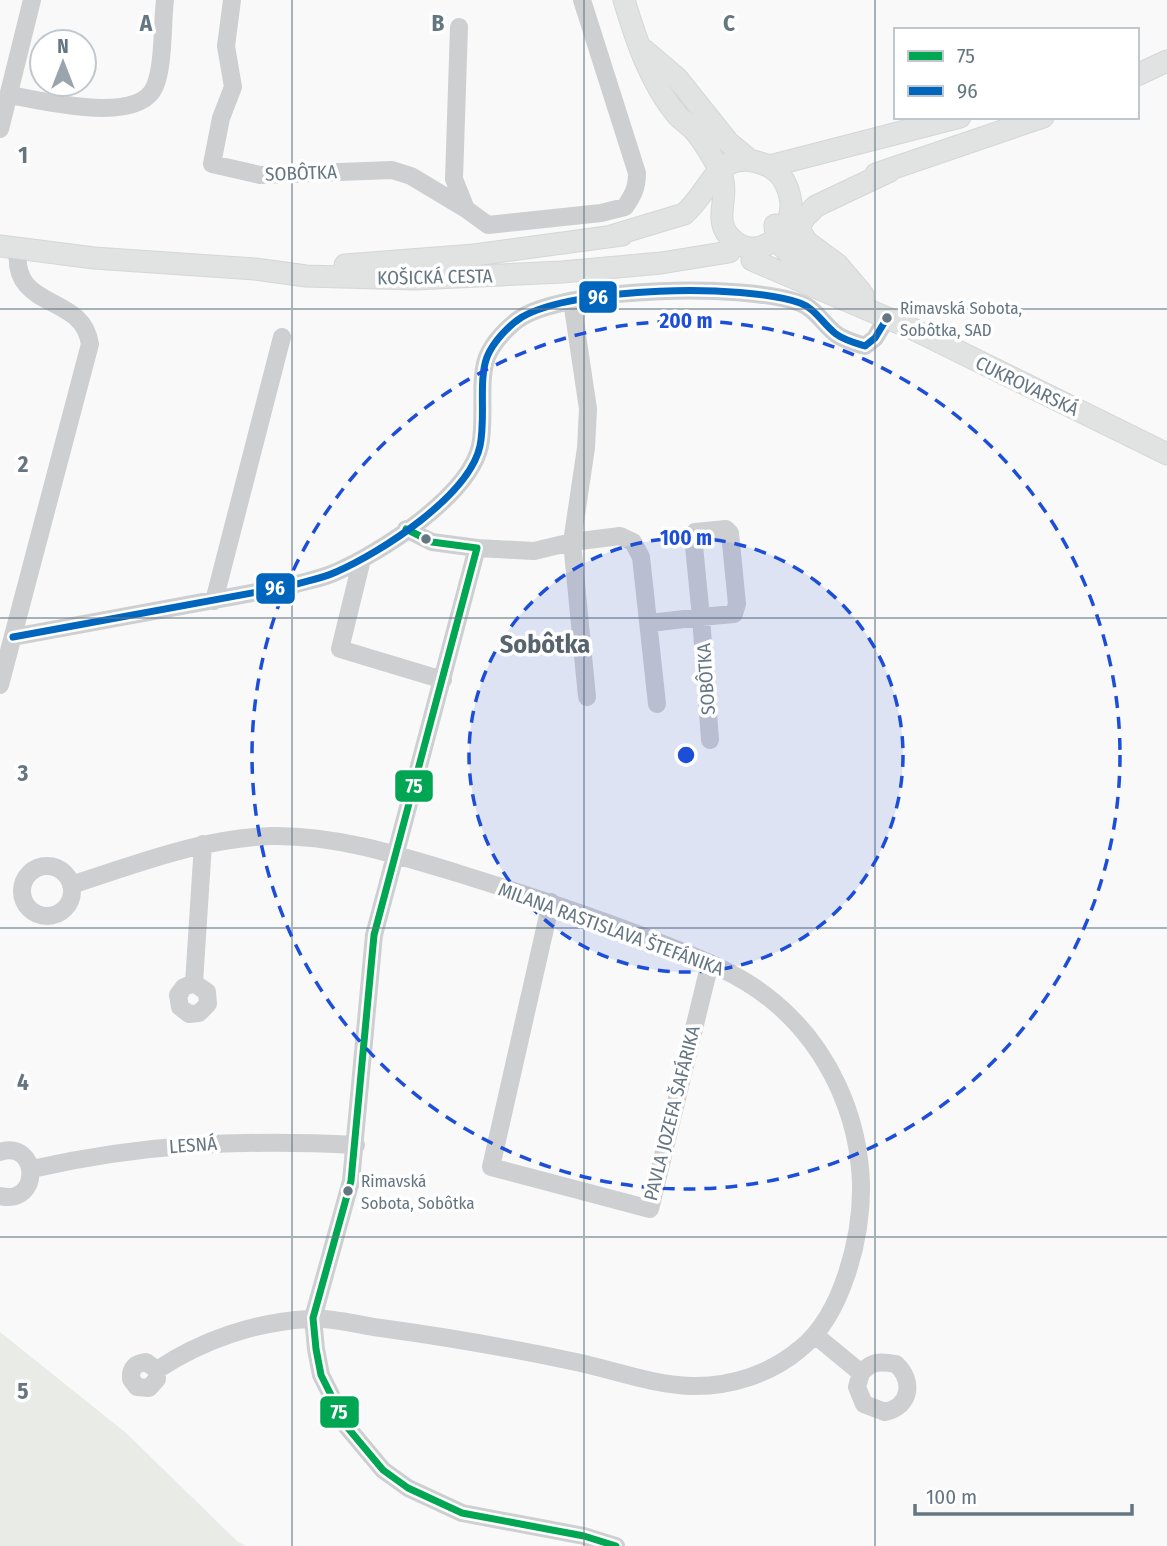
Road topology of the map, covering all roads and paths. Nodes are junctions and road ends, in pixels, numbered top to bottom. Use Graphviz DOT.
graph roads {
  1 [pos="32,0"];
  2 [pos="165,0"];
  3 [pos="232,0"];
  4 [pos="582,0"];
  5 [pos="624,0"];
  6 [pos="459,27"];
  7 [pos="637,44"];
  8 [pos="9,95"];
  9 [pos="952,119"];
  10 [pos="1036,119"];
  11 [pos="0,129"];
  12 [pos="767,171"];
  13 [pos="715,187"];
  14 [pos="466,209"];
  15 [pos="788,233"];
  16 [pos="611,236"];
  17 [pos="727,245"];
  18 [pos="9,248"];
  19 [pos="752,260"];
  20 [pos="255,269"];
  21 [pos="572,301"];
  22 [pos="887,318"];
  23 [pos="282,337"];
  24 [pos="1167,454"];
  25 [pos="406,529"];
  26 [pos="572,542"];
  27 [pos="477,548"];
  28 [pos="362,559"];
  29 [pos="214,601"];
  30 [pos="702,617"];
  31 [pos="650,623"];
  32 [pos="13,637"];
  33 [pos="443,680"];
  34 [pos="0,685"];
  35 [pos="587,697"];
  36 [pos="657,704"];
  37 [pos="710,740"];
  38 [pos="203,844"];
  39 [pos="394,854"];
  40 [pos="71,885"];
  41 [pos="551,902"];
  42 [pos="710,963"];
  43 [pos="194,983"];
  44 [pos="356,1145"];
  45 [pos="0,1152"];
  46 [pos="32,1169"];
  47 [pos="0,1196"];
  48 [pos="313,1318"];
  49 [pos="815,1335"];
  50 [pos="157,1370"];
  51 [pos="861,1373"];
  52 [pos="616,1546"];
  1 -- 8 [label="street"];
  2 -- 8 [label="street"];
  3 -- 14 [label="street, SOBÔTKA"];
  4 -- 14 [label="street, SOBÔTKA"];
  5 -- 7 [label="main road"];
  6 -- 14 [label="street"];
  7 -- 12 [label="main road"];
  7 -- 13 [label="main road"];
  8 -- 11 [label="street"];
  9 -- 12 [label="main road, KOŠICKÁ CESTA"];
  10 -- 15 [label="main road"];
  12 -- 13 [label="main road, KOŠICKÁ CESTA"];
  12 -- 15 [label="main road"];
  13 -- 16 [label="main road, KOŠICKÁ CESTA"];
  13 -- 16 [label="main road, KOŠICKÁ CESTA"];
  13 -- 17 [label="main road"];
  13 -- 17 [label="main road"];
  15 -- 17 [label="main road, KOŠICKÁ CESTA"];
  15 -- 19 [label="main road"];
  15 -- 22 [label="main road, CUKROVARSKÁ"];
  16 -- 20 [label="main road, KOŠICKÁ CESTA"];
  17 -- 19 [label="main road"];
  17 -- 20 [label="main road, KOŠICKÁ CESTA"];
  18 -- 20 [label="main road, KOŠICKÁ CESTA"];
  18 -- 32 [label="street"];
  19 -- 22 [label="main road, CUKROVARSKÁ"];
  21 -- 22 [label="street"];
  21 -- 25 [label="street"];
  21 -- 26 [label="street"];
  22 -- 24 [label="main road, CUKROVARSKÁ"];
  23 -- 29 [label="street"];
  25 -- 27 [label="street"];
  25 -- 28 [label="street"];
  26 -- 27 [label="street"];
  26 -- 31 [label="street"];
  26 -- 35 [label="street"];
  27 -- 33 [label="street"];
  28 -- 29 [label="street"];
  28 -- 33 [label="street"];
  29 -- 32 [label="street"];
  30 -- 30 [label="street, SOBÔTKA"];
  30 -- 31 [label="street, SOBÔTKA"];
  30 -- 37 [label="street, SOBÔTKA"];
  31 -- 36 [label="street"];
  32 -- 34 [label="street"];
  33 -- 39 [label="street"];
  38 -- 39 [label="street, MILANA RASTISLAVA ŠTEFÁNIKA"];
  38 -- 40 [label="street, MILANA RASTISLAVA ŠTEFÁNIKA"];
  38 -- 43 [label="street"];
  39 -- 41 [label="street, MILANA RASTISLAVA ŠTEFÁNIKA"];
  39 -- 44 [label="street"];
  41 -- 42 [label="street, MILANA RASTISLAVA ŠTEFÁNIKA"];
  41 -- 42 [label="street, PAVLA JOZEFA ŠAFÁRIKA"];
  42 -- 49 [label="street, MILANA RASTISLAVA ŠTEFÁNIKA"];
  44 -- 46 [label="street, LESNÁ"];
  44 -- 48 [label="street"];
  45 -- 46 [label="street"];
  46 -- 47 [label="street"];
  48 -- 49 [label="street, MILANA RASTISLAVA ŠTEFÁNIKA"];
  48 -- 50 [label="street, MILANA RASTISLAVA ŠTEFÁNIKA"];
  48 -- 52 [label="street"];
  49 -- 51 [label="street"];
}
